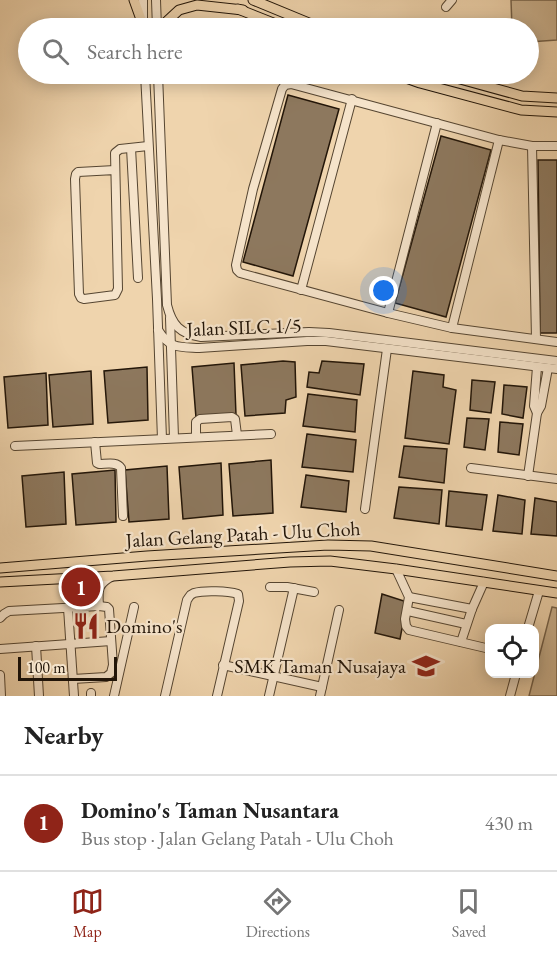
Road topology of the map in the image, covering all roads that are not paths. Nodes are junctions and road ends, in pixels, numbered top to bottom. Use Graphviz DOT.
graph roads {
  1 [pos="134,0"];
  2 [pos="143,0"];
  3 [pos="156,0"];
  4 [pos="206,0"];
  5 [pos="253,0"];
  6 [pos="243,10"];
  7 [pos="140,18"];
  8 [pos="143,18"];
  9 [pos="157,18"];
  10 [pos="169,18"];
  11 [pos="262,18"];
  12 [pos="297,18"];
  13 [pos="145,84"];
  14 [pos="159,84"];
  15 [pos="424,84"];
  16 [pos="478,84"];
  17 [pos="557,98"];
  18 [pos="352,99"];
  19 [pos="557,112"];
  20 [pos="437,123"];
  21 [pos="499,140"];
  22 [pos="148,146"];
  23 [pos="532,146"];
  24 [pos="557,146"];
  25 [pos="131,148"];
  26 [pos="115,170"];
  27 [pos="138,278"];
  28 [pos="301,290"];
  29 [pos="388,313"];
  30 [pos="170,318"];
  31 [pos="452,327"];
  32 [pos="158,330"];
  33 [pos="536,339"];
  34 [pos="557,342"];
  35 [pos="172,345"];
  36 [pos="387,348"];
  37 [pos="557,361"];
  38 [pos="537,367"];
  39 [pos="548,368"];
  40 [pos="557,369"];
  41 [pos="160,400"];
  42 [pos="173,400"];
  43 [pos="537,413"];
  44 [pos="271,434"];
  45 [pos="237,435"];
  46 [pos="196,437"];
  47 [pos="174,438"];
  48 [pos="162,439"];
  49 [pos="95,442"];
  50 [pos="15,446"];
  51 [pos="471,468"];
  52 [pos="528,476"];
  53 [pos="557,480"];
  54 [pos="365,509"];
  55 [pos="123,516"];
  56 [pos="0,568"];
  57 [pos="396,569"];
  58 [pos="113,576"];
  59 [pos="557,576"];
  60 [pos="80,578"];
  61 [pos="0,582"];
  62 [pos="484,582"];
  63 [pos="270,587"];
  64 [pos="294,588"];
  65 [pos="98,591"];
  66 [pos="539,591"];
  67 [pos="314,592"];
  68 [pos="557,593"];
  69 [pos="409,597"];
  70 [pos="99,606"];
  71 [pos="134,607"];
  72 [pos="68,608"];
  73 [pos="472,609"];
  74 [pos="339,610"];
  75 [pos="408,610"];
  76 [pos="0,618"];
  77 [pos="466,624"];
  78 [pos="529,624"];
  79 [pos="111,642"];
  80 [pos="461,642"];
  81 [pos="71,644"];
  82 [pos="36,646"];
  83 [pos="485,648"];
  84 [pos="0,649"];
  85 [pos="224,665"];
  86 [pos="0,675"];
  87 [pos="274,677"];
  88 [pos="515,678"];
  89 [pos="73,679"];
  90 [pos="322,687"];
  91 [pos="1,696"];
  92 [pos="39,696"];
  93 [pos="74,696"];
  94 [pos="114,696"];
  95 [pos="165,696"];
  96 [pos="217,696"];
  97 [pos="269,696"];
  98 [pos="320,696"];
  99 [pos="510,696"];
  1 -- 7 [label="main road"];
  2 -- 8 [label="street"];
  3 -- 9 [label="street"];
  4 -- 6 [label="main road"];
  5 -- 12 [label="main road"];
  6 -- 10 [label="main road"];
  6 -- 11 [label="main road"];
  13 -- 22 [label="street, Jalan SILC 1/5"];
  14 -- 30 [label="street, Jalan SILC 1/5"];
  15 -- 19 [label="main road"];
  16 -- 17 [label="main road"];
  18 -- 20 [label="street"];
  18 -- 28 [label="street"];
  18 -- 28 [label="street"];
  20 -- 21 [label="street"];
  20 -- 29 [label="street"];
  21 -- 23 [label="street"];
  21 -- 31 [label="street"];
  22 -- 25 [label="street"];
  22 -- 32 [label="street, Jalan SILC 1/5"];
  23 -- 24 [label="street"];
  23 -- 33 [label="street"];
  25 -- 26 [label="street"];
  25 -- 27 [label="street"];
  26 -- 26 [label="street"];
  28 -- 29 [label="street"];
  29 -- 31 [label="street"];
  30 -- 35 [label="street"];
  30 -- 37 [label="street, Jalan SILC 1/5"];
  31 -- 33 [label="street"];
  32 -- 35 [label="street, Jalan SILC 1/5"];
  32 -- 41 [label="street"];
  33 -- 34 [label="street"];
  35 -- 36 [label="street, Jalan SILC 1/5"];
  35 -- 42 [label="street"];
  36 -- 38 [label="street, Jalan SILC 1/5"];
  36 -- 54 [label="street"];
  38 -- 39 [label="street, Jalan SILC 1/5"];
  38 -- 43 [label="street"];
  39 -- 40 [label="street, Jalan SILC 1/5"];
  39 -- 43 [label="street"];
  41 -- 42 [label="street"];
  41 -- 48 [label="street"];
  42 -- 47 [label="street"];
  43 -- 52 [label="street"];
  44 -- 45 [label="street"];
  45 -- 46 [label="street"];
  45 -- 46 [label="street"];
  46 -- 47 [label="street"];
  47 -- 48 [label="street"];
  48 -- 49 [label="street"];
  49 -- 50 [label="street"];
  49 -- 55 [label="street"];
  51 -- 52 [label="street"];
  52 -- 53 [label="street"];
  56 -- 59 [label="main road, Jalan Gelang Patah - Ulu Choh"];
  57 -- 58 [label="main road, Jalan Gelang Patah - Ulu Choh"];
  57 -- 62 [label="main road, Jalan Gelang Patah - Ulu Choh"];
  57 -- 69 [label="street"];
  58 -- 60 [label="main road, Jalan Gelang Patah - Ulu Choh"];
  58 -- 65 [label="street"];
  60 -- 61 [label="main road, Jalan Gelang Patah - Ulu Choh"];
  60 -- 65 [label="street"];
  62 -- 66 [label="main road, Jalan Gelang Patah - Ulu Choh"];
  62 -- 73 [label="street"];
  63 -- 64 [label="street"];
  64 -- 67 [label="street"];
  64 -- 87 [label="street"];
  65 -- 70 [label="street"];
  66 -- 68 [label="main road, Jalan Gelang Patah - Ulu Choh"];
  66 -- 78 [label="street"];
  69 -- 73 [label="street"];
  69 -- 75 [label="street"];
  70 -- 72 [label="street"];
  70 -- 79 [label="street"];
  71 -- 94 [label="street"];
  72 -- 76 [label="street"];
  72 -- 81 [label="street"];
  73 -- 77 [label="street"];
  74 -- 90 [label="street"];
  75 -- 77 [label="street"];
  75 -- 80 [label="street"];
  77 -- 80 [label="street"];
  79 -- 81 [label="street"];
  79 -- 89 [label="street"];
  80 -- 83 [label="street"];
  81 -- 82 [label="street"];
  81 -- 89 [label="street"];
  82 -- 84 [label="street"];
  82 -- 92 [label="street"];
  85 -- 87 [label="street"];
  85 -- 95 [label="street"];
  85 -- 96 [label="street"];
  86 -- 91 [label="street"];
  87 -- 90 [label="street"];
  87 -- 97 [label="street"];
  88 -- 99 [label="street"];
  89 -- 93 [label="street"];
  90 -- 98 [label="street"];
}
